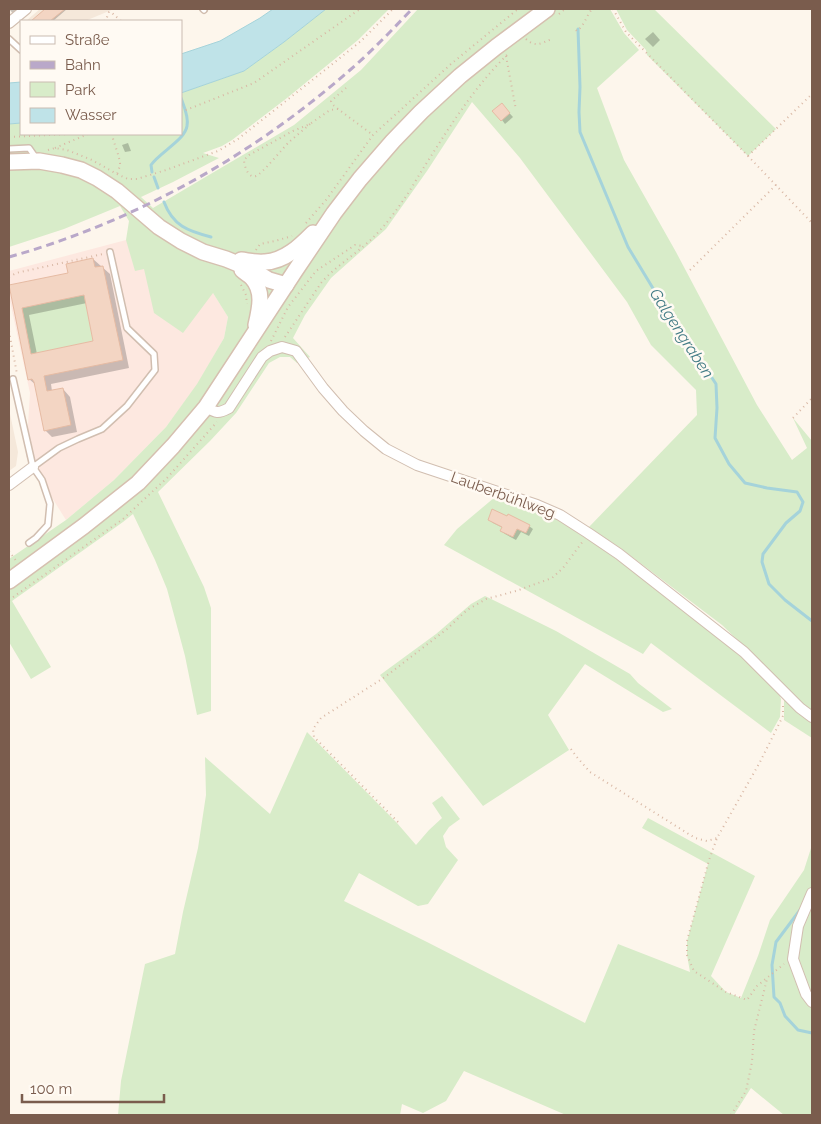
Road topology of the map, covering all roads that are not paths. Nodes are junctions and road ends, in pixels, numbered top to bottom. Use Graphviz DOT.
graph roads {
  1 [pos="26,9"];
  2 [pos="553,11"];
  3 [pos="9,23"];
  4 [pos="9,39"];
  5 [pos="20,49"];
  6 [pos="9,149"];
  7 [pos="39,161"];
  8 [pos="9,162"];
  9 [pos="334,213"];
  10 [pos="110,252"];
  11 [pos="226,259"];
  12 [pos="263,262"];
  13 [pos="286,284"];
  14 [pos="255,331"];
  15 [pos="13,379"];
  16 [pos="206,408"];
  17 [pos="33,467"];
  18 [pos="9,485"];
  19 [pos="29,543"];
  20 [pos="9,580"];
  21 [pos="812,717"];
  22 [pos="812,893"];
  23 [pos="812,1002"];
  1 -- 3 [label="street"];
  2 -- 9 [label="main road"];
  4 -- 5 [label="lane"];
  6 -- 7 [label="lane"];
  7 -- 8 [label="main road"];
  7 -- 11 [label="main road"];
  9 -- 12 [label="main road"];
  9 -- 13 [label="main road"];
  10 -- 17 [label="lane"];
  11 -- 12 [label="main road"];
  11 -- 13 [label="main road"];
  11 -- 14 [label="main road"];
  12 -- 13 [label="main road"];
  13 -- 14 [label="main road"];
  14 -- 16 [label="main road"];
  15 -- 17 [label="lane"];
  16 -- 20 [label="main road"];
  16 -- 21 [label="street, Lauberbühlweg"];
  17 -- 18 [label="street"];
  17 -- 19 [label="lane"];
  22 -- 23 [label="street"];
}
